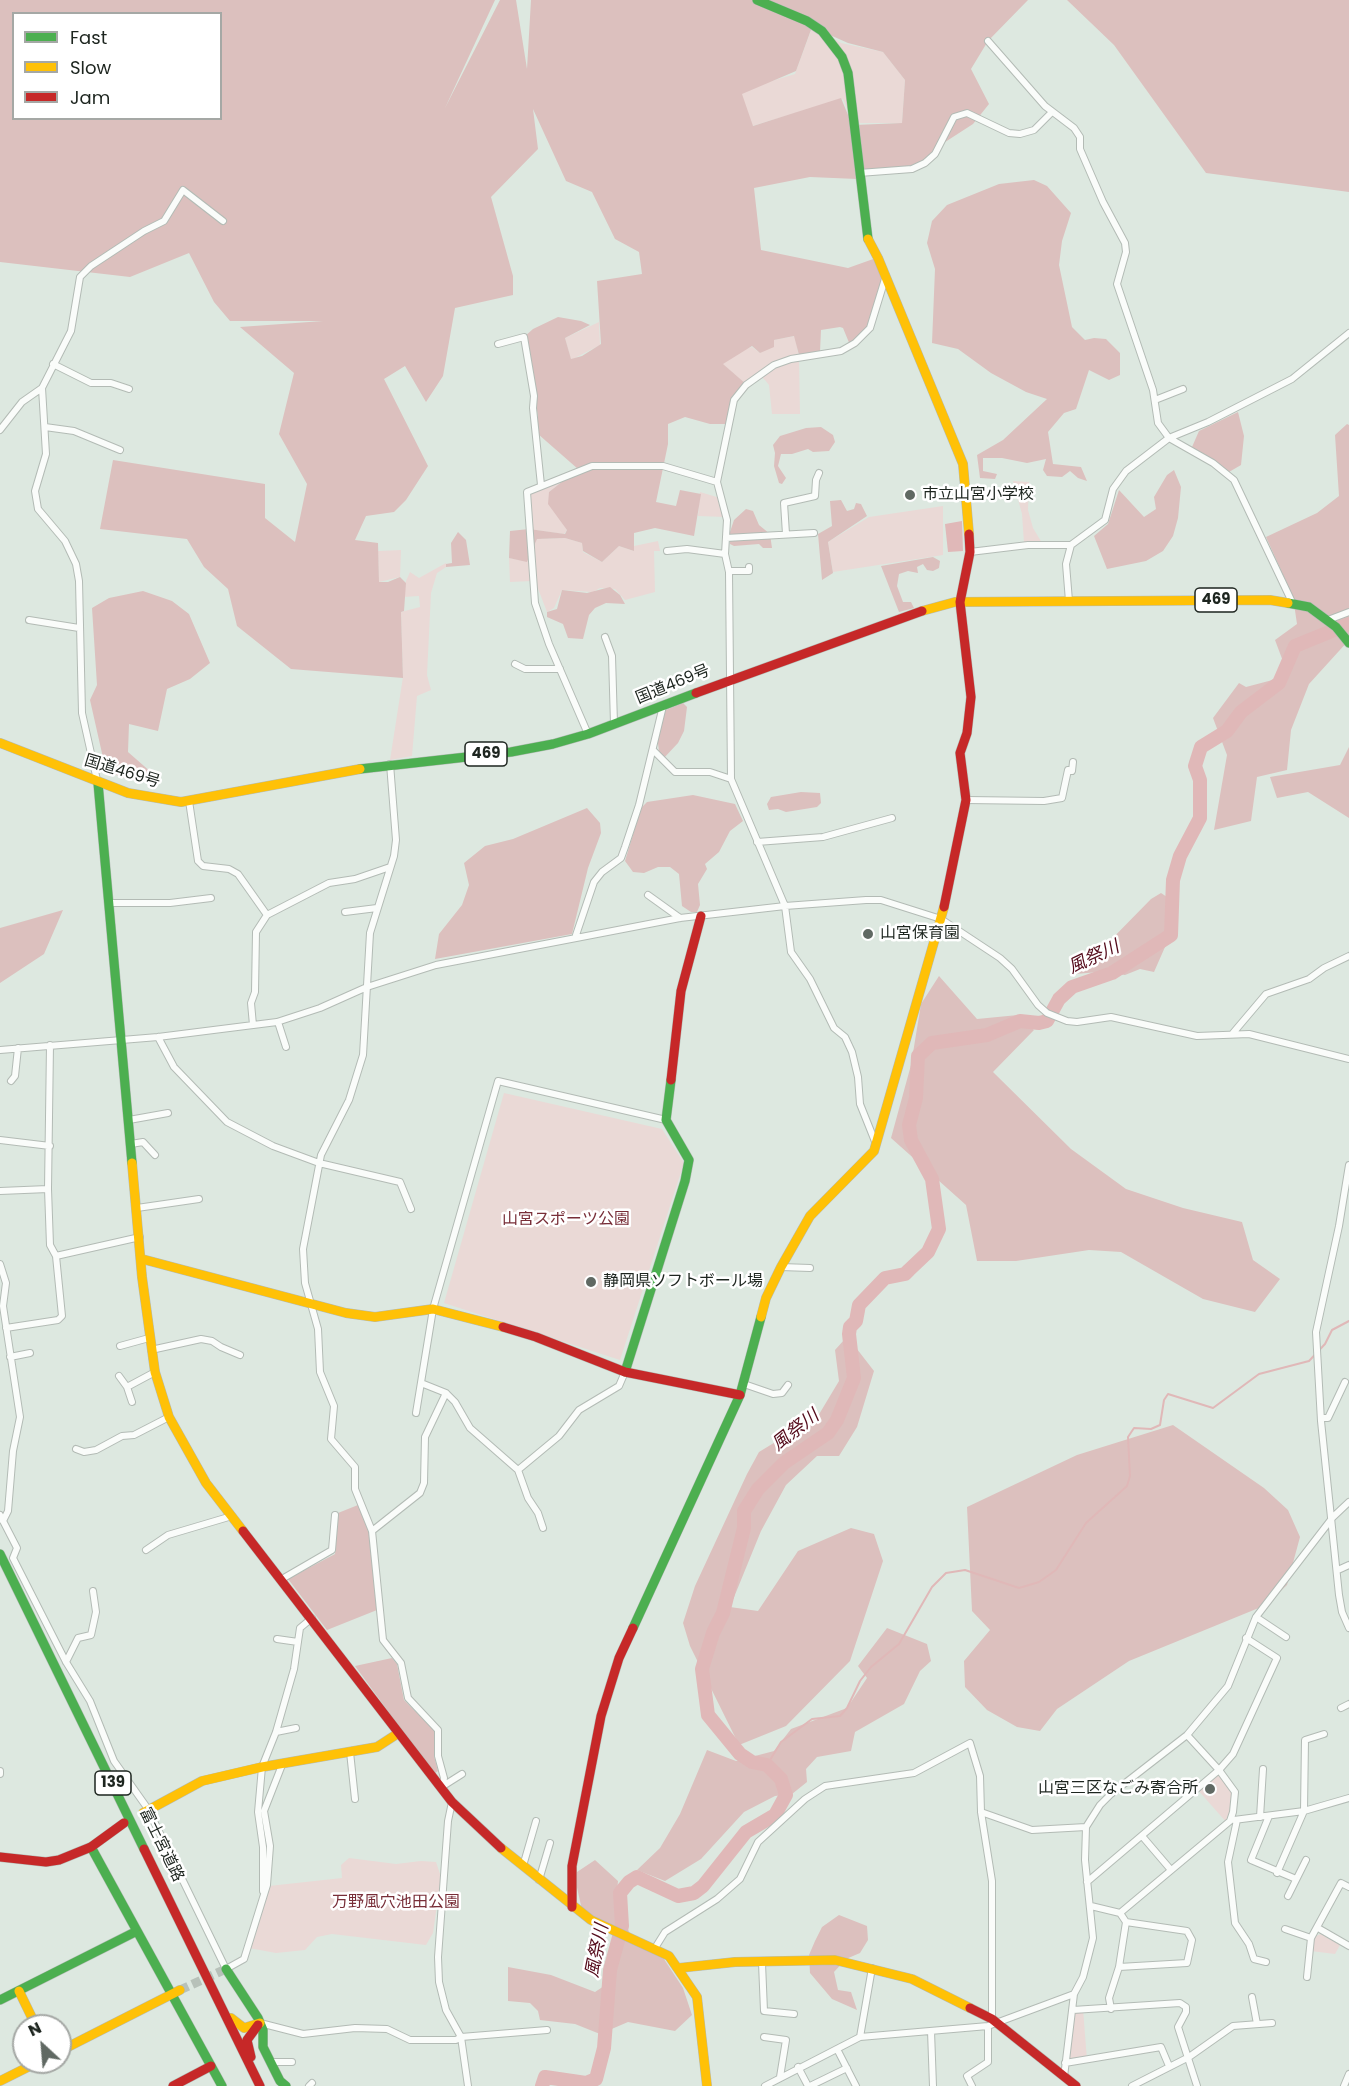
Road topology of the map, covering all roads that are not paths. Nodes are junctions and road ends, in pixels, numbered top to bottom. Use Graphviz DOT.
graph roads {
  1 [pos="757,0"];
  2 [pos="988,41"];
  3 [pos="1052,112"];
  4 [pos="859,173"];
  5 [pos="223,221"];
  6 [pos="885,279"];
  7 [pos="1349,333"];
  8 [pos="498,344"];
  9 [pos="53,364"];
  10 [pos="42,388"];
  11 [pos="129,389"];
  12 [pos="1183,389"];
  13 [pos="1155,400"];
  14 [pos="45,427"];
  15 [pos="0,430"];
  16 [pos="1169,438"];
  17 [pos="120,450"];
  18 [pos="819,473"];
  19 [pos="717,482"];
  20 [pos="541,484"];
  21 [pos="814,533"];
  22 [pos="786,534"];
  23 [pos="726,538"];
  24 [pos="1071,545"];
  25 [pos="667,550"];
  26 [pos="970,552"];
  27 [pos="725,554"];
  28 [pos="749,567"];
  29 [pos="729,571"];
  30 [pos="1069,601"];
  31 [pos="960,602"];
  32 [pos="1292,602"];
  33 [pos="1349,612"];
  34 [pos="29,620"];
  35 [pos="1328,620"];
  36 [pos="80,628"];
  37 [pos="605,637"];
  38 [pos="1349,643"];
  39 [pos="515,664"];
  40 [pos="560,669"];
  41 [pos="729,679"];
  42 [pos="663,706"];
  43 [pos="614,724"];
  44 [pos="588,734"];
  45 [pos="0,742"];
  46 [pos="652,750"];
  47 [pos="1072,762"];
  48 [pos="390,764"];
  49 [pos="730,779"];
  50 [pos="98,783"];
  51 [pos="966,800"];
  52 [pos="189,801"];
  53 [pos="892,818"];
  54 [pos="757,842"];
  55 [pos="390,867"];
  56 [pos="648,895"];
  57 [pos="211,898"];
  58 [pos="110,903"];
  59 [pos="785,906"];
  60 [pos="377,908"];
  61 [pos="345,912"];
  62 [pos="267,915"];
  63 [pos="701,916"];
  64 [pos="680,918"];
  65 [pos="941,919"];
  66 [pos="575,938"];
  67 [pos="1349,956"];
  68 [pos="367,987"];
  69 [pos="278,1022"];
  70 [pos="253,1025"];
  71 [pos="1233,1033"];
  72 [pos="158,1037"];
  73 [pos="121,1040"];
  74 [pos="50,1045"];
  75 [pos="18,1047"];
  76 [pos="286,1047"];
  77 [pos="0,1050"];
  78 [pos="1349,1059"];
  79 [pos="11,1081"];
  80 [pos="168,1113"];
  81 [pos="129,1120"];
  82 [pos="666,1120"];
  83 [pos="0,1140"];
  84 [pos="131,1144"];
  85 [pos="876,1144"];
  86 [pos="50,1146"];
  87 [pos="155,1155"];
  88 [pos="319,1163"];
  89 [pos="1349,1165"];
  90 [pos="48,1189"];
  91 [pos="0,1191"];
  92 [pos="199,1199"];
  93 [pos="137,1208"];
  94 [pos="411,1209"];
  95 [pos="140,1237"];
  96 [pos="56,1256"];
  97 [pos="142,1259"];
  98 [pos="0,1264"];
  99 [pos="781,1266"];
  100 [pos="810,1268"];
  101 [pos="310,1304"];
  102 [pos="433,1309"];
  103 [pos="6,1328"];
  104 [pos="149,1338"];
  105 [pos="120,1346"];
  106 [pos="151,1350"];
  107 [pos="30,1353"];
  108 [pos="240,1355"];
  109 [pos="10,1357"];
  110 [pos="155,1372"];
  111 [pos="625,1372"];
  112 [pos="119,1376"];
  113 [pos="1345,1382"];
  114 [pos="421,1383"];
  115 [pos="744,1384"];
  116 [pos="788,1384"];
  117 [pos="127,1388"];
  118 [pos="446,1394"];
  119 [pos="740,1395"];
  120 [pos="132,1402"];
  121 [pos="416,1413"];
  122 [pos="169,1417"];
  123 [pos="1321,1418"];
  124 [pos="76,1449"];
  125 [pos="518,1470"];
  126 [pos="1349,1502"];
  127 [pos="335,1515"];
  128 [pos="232,1516"];
  129 [pos="1333,1517"];
  130 [pos="2,1518"];
  131 [pos="543,1528"];
  132 [pos="372,1531"];
  133 [pos="146,1550"];
  134 [pos="0,1554"];
  135 [pos="1349,1564"];
  136 [pos="1338,1570"];
  137 [pos="282,1579"];
  138 [pos="93,1591"];
  139 [pos="1256,1617"];
  140 [pos="312,1618"];
  141 [pos="1349,1628"];
  142 [pos="1286,1637"];
  143 [pos="1246,1638"];
  144 [pos="277,1639"];
  145 [pos="298,1642"];
  146 [pos="66,1662"];
  147 [pos="1349,1704"];
  148 [pos="1341,1708"];
  149 [pos="296,1728"];
  150 [pos="276,1732"];
  151 [pos="397,1734"];
  152 [pos="1324,1734"];
  153 [pos="1187,1735"];
  154 [pos="350,1752"];
  155 [pos="282,1765"];
  156 [pos="262,1767"];
  157 [pos="1263,1768"];
  158 [pos="1219,1770"];
  159 [pos="462,1774"];
  160 [pos="442,1788"];
  161 [pos="1349,1798"];
  162 [pos="355,1799"];
  163 [pos="452,1802"];
  164 [pos="146,1811"];
  165 [pos="1304,1811"];
  166 [pos="981,1812"];
  167 [pos="1269,1816"];
  168 [pos="1260,1817"];
  169 [pos="1234,1820"];
  170 [pos="536,1821"];
  171 [pos="124,1823"];
  172 [pos="1086,1827"];
  173 [pos="1142,1836"];
  174 [pos="550,1843"];
  175 [pos="91,1847"];
  176 [pos="0,1857"];
  177 [pos="1306,1860"];
  178 [pos="523,1866"];
  179 [pos="1171,1870"];
  180 [pos="1277,1873"];
  181 [pos="1296,1879"];
  182 [pos="539,1880"];
  183 [pos="1087,1882"];
  184 [pos="1349,1887"];
  185 [pos="1288,1896"];
  186 [pos="263,1899"];
  187 [pos="1091,1906"];
  188 [pos="572,1907"];
  189 [pos="1120,1913"];
  190 [pos="1126,1922"];
  191 [pos="1318,1928"];
  192 [pos="1285,1929"];
  193 [pos="137,1931"];
  194 [pos="1311,1938"];
  195 [pos="1349,1945"];
  196 [pos="655,1948"];
  197 [pos="1266,1962"];
  198 [pos="762,1963"];
  199 [pos="1119,1967"];
  200 [pos="679,1968"];
  201 [pos="872,1968"];
  202 [pos="226,1969"];
  203 [pos="1307,1977"];
  204 [pos="19,1991"];
  205 [pos="176,1992"];
  206 [pos="1074,1994"];
  207 [pos="1252,1997"];
  208 [pos="0,2000"];
  209 [pos="1112,2009"];
  210 [pos="1073,2010"];
  211 [pos="226,2012"];
  212 [pos="30,2014"];
  213 [pos="794,2014"];
  214 [pos="260,2023"];
  215 [pos="992,2023"];
  216 [pos="1272,2023"];
  217 [pos="1257,2024"];
  218 [pos="547,2030"];
  219 [pos="931,2031"];
  220 [pos="461,2037"];
  221 [pos="764,2037"];
  222 [pos="860,2037"];
  223 [pos="72,2045"];
  224 [pos="837,2049"];
  225 [pos="1189,2057"];
  226 [pos="271,2062"];
  227 [pos="292,2062"];
  228 [pos="1065,2063"];
  229 [pos="211,2066"];
  230 [pos="1169,2066"];
  231 [pos="798,2067"];
  232 [pos="847,2068"];
  233 [pos="14,2074"];
  234 [pos="1349,2074"];
  235 [pos="780,2077"];
  236 [pos="1064,2077"];
  237 [pos="0,2081"];
  238 [pos="173,2086"];
  239 [pos="222,2086"];
  240 [pos="261,2086"];
  241 [pos="286,2086"];
  242 [pos="468,2086"];
  243 [pos="707,2086"];
  244 [pos="765,2086"];
  245 [pos="809,2086"];
  246 [pos="856,2086"];
  247 [pos="933,2086"];
  248 [pos="972,2086"];
  249 [pos="1076,2086"];
  250 [pos="1132,2086"];
  251 [pos="1197,2086"];
  252 [pos="1344,2086"];
  1 -- 4 [label="main road"];
  2 -- 3 [label="street"];
  3 -- 4 [label="street"];
  3 -- 13 [label="street"];
  4 -- 6 [label="main road"];
  5 -- 9 [label="street"];
  6 -- 19 [label="street"];
  6 -- 26 [label="main road"];
  7 -- 16 [label="street"];
  8 -- 20 [label="street"];
  9 -- 10 [label="street"];
  9 -- 11 [label="street"];
  10 -- 14 [label="street"];
  10 -- 15 [label="street"];
  12 -- 13 [label="street"];
  13 -- 16 [label="street"];
  14 -- 17 [label="street"];
  14 -- 36 [label="street"];
  16 -- 24 [label="street"];
  16 -- 32 [label="street"];
  18 -- 22 [label="street"];
  19 -- 20 [label="street"];
  19 -- 23 [label="street"];
  20 -- 40 [label="street"];
  21 -- 22 [label="street"];
  22 -- 23 [label="street"];
  23 -- 27 [label="street"];
  24 -- 26 [label="street"];
  24 -- 30 [label="street"];
  25 -- 27 [label="street"];
  26 -- 31 [label="main road"];
  27 -- 29 [label="street"];
  28 -- 29 [label="street"];
  29 -- 41 [label="street"];
  30 -- 31 [label="main road, 国道469号 / 469"];
  30 -- 32 [label="main road, 国道469号 / 469"];
  31 -- 41 [label="main road, 国道469号 / 469"];
  31 -- 51 [label="main road"];
  32 -- 35 [label="main road, 国道469号 / 469"];
  33 -- 35 [label="street"];
  34 -- 36 [label="street"];
  35 -- 38 [label="main road, 国道469号 / 469"];
  36 -- 50 [label="street"];
  37 -- 43 [label="street"];
  39 -- 40 [label="street"];
  40 -- 44 [label="street"];
  41 -- 42 [label="main road, 国道469号 / 469"];
  41 -- 49 [label="street"];
  42 -- 43 [label="main road, 国道469号 / 469"];
  42 -- 46 [label="street"];
  43 -- 44 [label="main road, 国道469号 / 469"];
  44 -- 48 [label="main road, 国道469号 / 469"];
  45 -- 50 [label="main road, 国道469号 / 469"];
  46 -- 49 [label="street"];
  46 -- 66 [label="street"];
  47 -- 51 [label="street"];
  48 -- 52 [label="main road, 国道469号 / 469"];
  48 -- 55 [label="street"];
  49 -- 54 [label="street"];
  50 -- 52 [label="main road, 国道469号 / 469"];
  50 -- 58 [label="main road"];
  51 -- 65 [label="main road"];
  52 -- 62 [label="street"];
  53 -- 54 [label="street"];
  54 -- 59 [label="street"];
  55 -- 60 [label="street"];
  55 -- 62 [label="street"];
  56 -- 64 [label="street"];
  57 -- 58 [label="street"];
  58 -- 73 [label="main road"];
  59 -- 63 [label="street"];
  59 -- 65 [label="street"];
  59 -- 85 [label="street"];
  60 -- 61 [label="street"];
  60 -- 68 [label="street"];
  62 -- 70 [label="street"];
  63 -- 64 [label="street"];
  63 -- 82 [label="main road"];
  64 -- 66 [label="street"];
  65 -- 71 [label="street"];
  65 -- 85 [label="main road"];
  66 -- 68 [label="street"];
  67 -- 71 [label="street"];
  68 -- 69 [label="street"];
  68 -- 88 [label="street"];
  69 -- 70 [label="street"];
  69 -- 76 [label="street"];
  70 -- 72 [label="street"];
  71 -- 78 [label="street"];
  72 -- 73 [label="street"];
  72 -- 88 [label="street"];
  73 -- 74 [label="street"];
  73 -- 81 [label="main road"];
  74 -- 75 [label="street"];
  74 -- 86 [label="street"];
  75 -- 77 [label="street"];
  75 -- 79 [label="street"];
  80 -- 81 [label="street"];
  81 -- 84 [label="main road"];
  82 -- 102 [label="street"];
  82 -- 111 [label="main road"];
  83 -- 86 [label="street"];
  84 -- 87 [label="street"];
  84 -- 93 [label="main road"];
  85 -- 99 [label="main road"];
  86 -- 90 [label="street"];
  88 -- 94 [label="street"];
  88 -- 101 [label="street"];
  89 -- 123 [label="street"];
  90 -- 91 [label="street"];
  90 -- 96 [label="street"];
  92 -- 93 [label="street"];
  93 -- 95 [label="main road"];
  95 -- 96 [label="street"];
  95 -- 97 [label="main road"];
  96 -- 103 [label="street"];
  97 -- 101 [label="main road"];
  97 -- 104 [label="main road"];
  98 -- 103 [label="street"];
  99 -- 100 [label="street"];
  99 -- 115 [label="main road"];
  101 -- 102 [label="main road"];
  101 -- 132 [label="street"];
  102 -- 111 [label="main road"];
  102 -- 114 [label="street"];
  103 -- 109 [label="street"];
  104 -- 105 [label="street"];
  104 -- 106 [label="main road"];
  106 -- 108 [label="street"];
  106 -- 110 [label="main road"];
  107 -- 109 [label="street"];
  109 -- 130 [label="street"];
  110 -- 117 [label="street"];
  110 -- 122 [label="main road"];
  111 -- 119 [label="main road"];
  111 -- 125 [label="street"];
  112 -- 117 [label="street"];
  113 -- 123 [label="street"];
  114 -- 118 [label="street"];
  114 -- 121 [label="street"];
  115 -- 116 [label="street"];
  115 -- 119 [label="main road"];
  117 -- 120 [label="street"];
  118 -- 125 [label="street"];
  118 -- 132 [label="street"];
  119 -- 188 [label="main road"];
  122 -- 124 [label="street"];
  122 -- 128 [label="main road"];
  123 -- 129 [label="street"];
  125 -- 131 [label="street"];
  126 -- 129 [label="street"];
  127 -- 137 [label="street"];
  128 -- 133 [label="street"];
  128 -- 137 [label="main road"];
  129 -- 136 [label="street"];
  129 -- 139 [label="street"];
  130 -- 146 [label="street"];
  132 -- 160 [label="street"];
  134 -- 211 [label="main road, 富士宮道路 / 139"];
  135 -- 136 [label="street"];
  136 -- 141 [label="street"];
  137 -- 140 [label="main road"];
  138 -- 146 [label="street"];
  139 -- 142 [label="street"];
  139 -- 143 [label="street"];
  140 -- 145 [label="street"];
  140 -- 151 [label="main road"];
  143 -- 153 [label="street"];
  143 -- 158 [label="street"];
  144 -- 145 [label="street"];
  145 -- 150 [label="street"];
  146 -- 164 [label="street"];
  147 -- 148 [label="street"];
  149 -- 150 [label="street"];
  150 -- 156 [label="street"];
  151 -- 154 [label="main road"];
  151 -- 160 [label="main road"];
  152 -- 165 [label="street"];
  153 -- 158 [label="street"];
  153 -- 172 [label="street"];
  154 -- 155 [label="main road"];
  154 -- 162 [label="street"];
  155 -- 156 [label="main road"];
  155 -- 186 [label="street"];
  156 -- 164 [label="main road"];
  156 -- 186 [label="street"];
  157 -- 168 [label="street"];
  158 -- 169 [label="street"];
  158 -- 173 [label="street"];
  159 -- 160 [label="street"];
  160 -- 163 [label="main road"];
  161 -- 165 [label="street"];
  163 -- 178 [label="main road"];
  163 -- 220 [label="street"];
  164 -- 202 [label="street"];
  165 -- 167 [label="street"];
  165 -- 180 [label="street"];
  166 -- 172 [label="street"];
  166 -- 196 [label="street"];
  166 -- 215 [label="street"];
  167 -- 168 [label="street"];
  167 -- 180 [label="street"];
  168 -- 169 [label="street"];
  169 -- 179 [label="street"];
  169 -- 197 [label="street"];
  170 -- 178 [label="street"];
  171 -- 175 [label="main road"];
  172 -- 183 [label="street"];
  173 -- 179 [label="street"];
  173 -- 183 [label="street"];
  174 -- 182 [label="street"];
  175 -- 176 [label="main road"];
  175 -- 193 [label="main road"];
  177 -- 181 [label="street"];
  178 -- 182 [label="main road"];
  179 -- 189 [label="street"];
  180 -- 181 [label="street"];
  181 -- 185 [label="street"];
  182 -- 188 [label="main road"];
  183 -- 187 [label="street"];
  184 -- 191 [label="street"];
  186 -- 202 [label="street"];
  187 -- 189 [label="street"];
  187 -- 206 [label="street"];
  188 -- 196 [label="main road"];
  189 -- 190 [label="street"];
  190 -- 199 [label="street"];
  190 -- 199 [label="street"];
  191 -- 194 [label="street"];
  191 -- 195 [label="street"];
  192 -- 194 [label="street"];
  193 -- 204 [label="main road"];
  193 -- 205 [label="main road"];
  194 -- 203 [label="street"];
  196 -- 200 [label="main road"];
  198 -- 200 [label="main road"];
  198 -- 201 [label="main road"];
  198 -- 213 [label="street"];
  199 -- 209 [label="street"];
  200 -- 243 [label="main road"];
  201 -- 215 [label="main road"];
  201 -- 222 [label="street"];
  202 -- 214 [label="main road"];
  204 -- 208 [label="main road"];
  204 -- 212 [label="main road"];
  205 -- 223 [label="main road"];
  205 -- 229 [label="main road"];
  206 -- 210 [label="street"];
  206 -- 215 [label="street"];
  207 -- 217 [label="street"];
  209 -- 210 [label="street"];
  209 -- 225 [label="street"];
  210 -- 228 [label="street"];
  211 -- 214 [label="main road"];
  211 -- 240 [label="main road, 富士宮道路 / 139"];
  214 -- 220 [label="street"];
  214 -- 226 [label="main road"];
  214 -- 240 [label="main road"];
  215 -- 219 [label="street"];
  215 -- 236 [label="main road"];
  215 -- 248 [label="street"];
  216 -- 217 [label="street"];
  217 -- 225 [label="street"];
  218 -- 220 [label="street"];
  219 -- 222 [label="street"];
  219 -- 247 [label="street"];
  220 -- 242 [label="street"];
  221 -- 235 [label="street"];
  222 -- 224 [label="street"];
  224 -- 231 [label="street"];
  224 -- 232 [label="street"];
  225 -- 230 [label="street"];
  225 -- 251 [label="street"];
  226 -- 227 [label="street"];
  226 -- 241 [label="main road"];
  228 -- 230 [label="street"];
  228 -- 236 [label="street"];
  229 -- 238 [label="main road"];
  229 -- 239 [label="main road"];
  230 -- 250 [label="street"];
  231 -- 235 [label="street"];
  231 -- 245 [label="street"];
  232 -- 245 [label="street"];
  232 -- 246 [label="street"];
  233 -- 237 [label="main road"];
  234 -- 252 [label="street"];
  235 -- 244 [label="street"];
  236 -- 249 [label="main road"];
}
